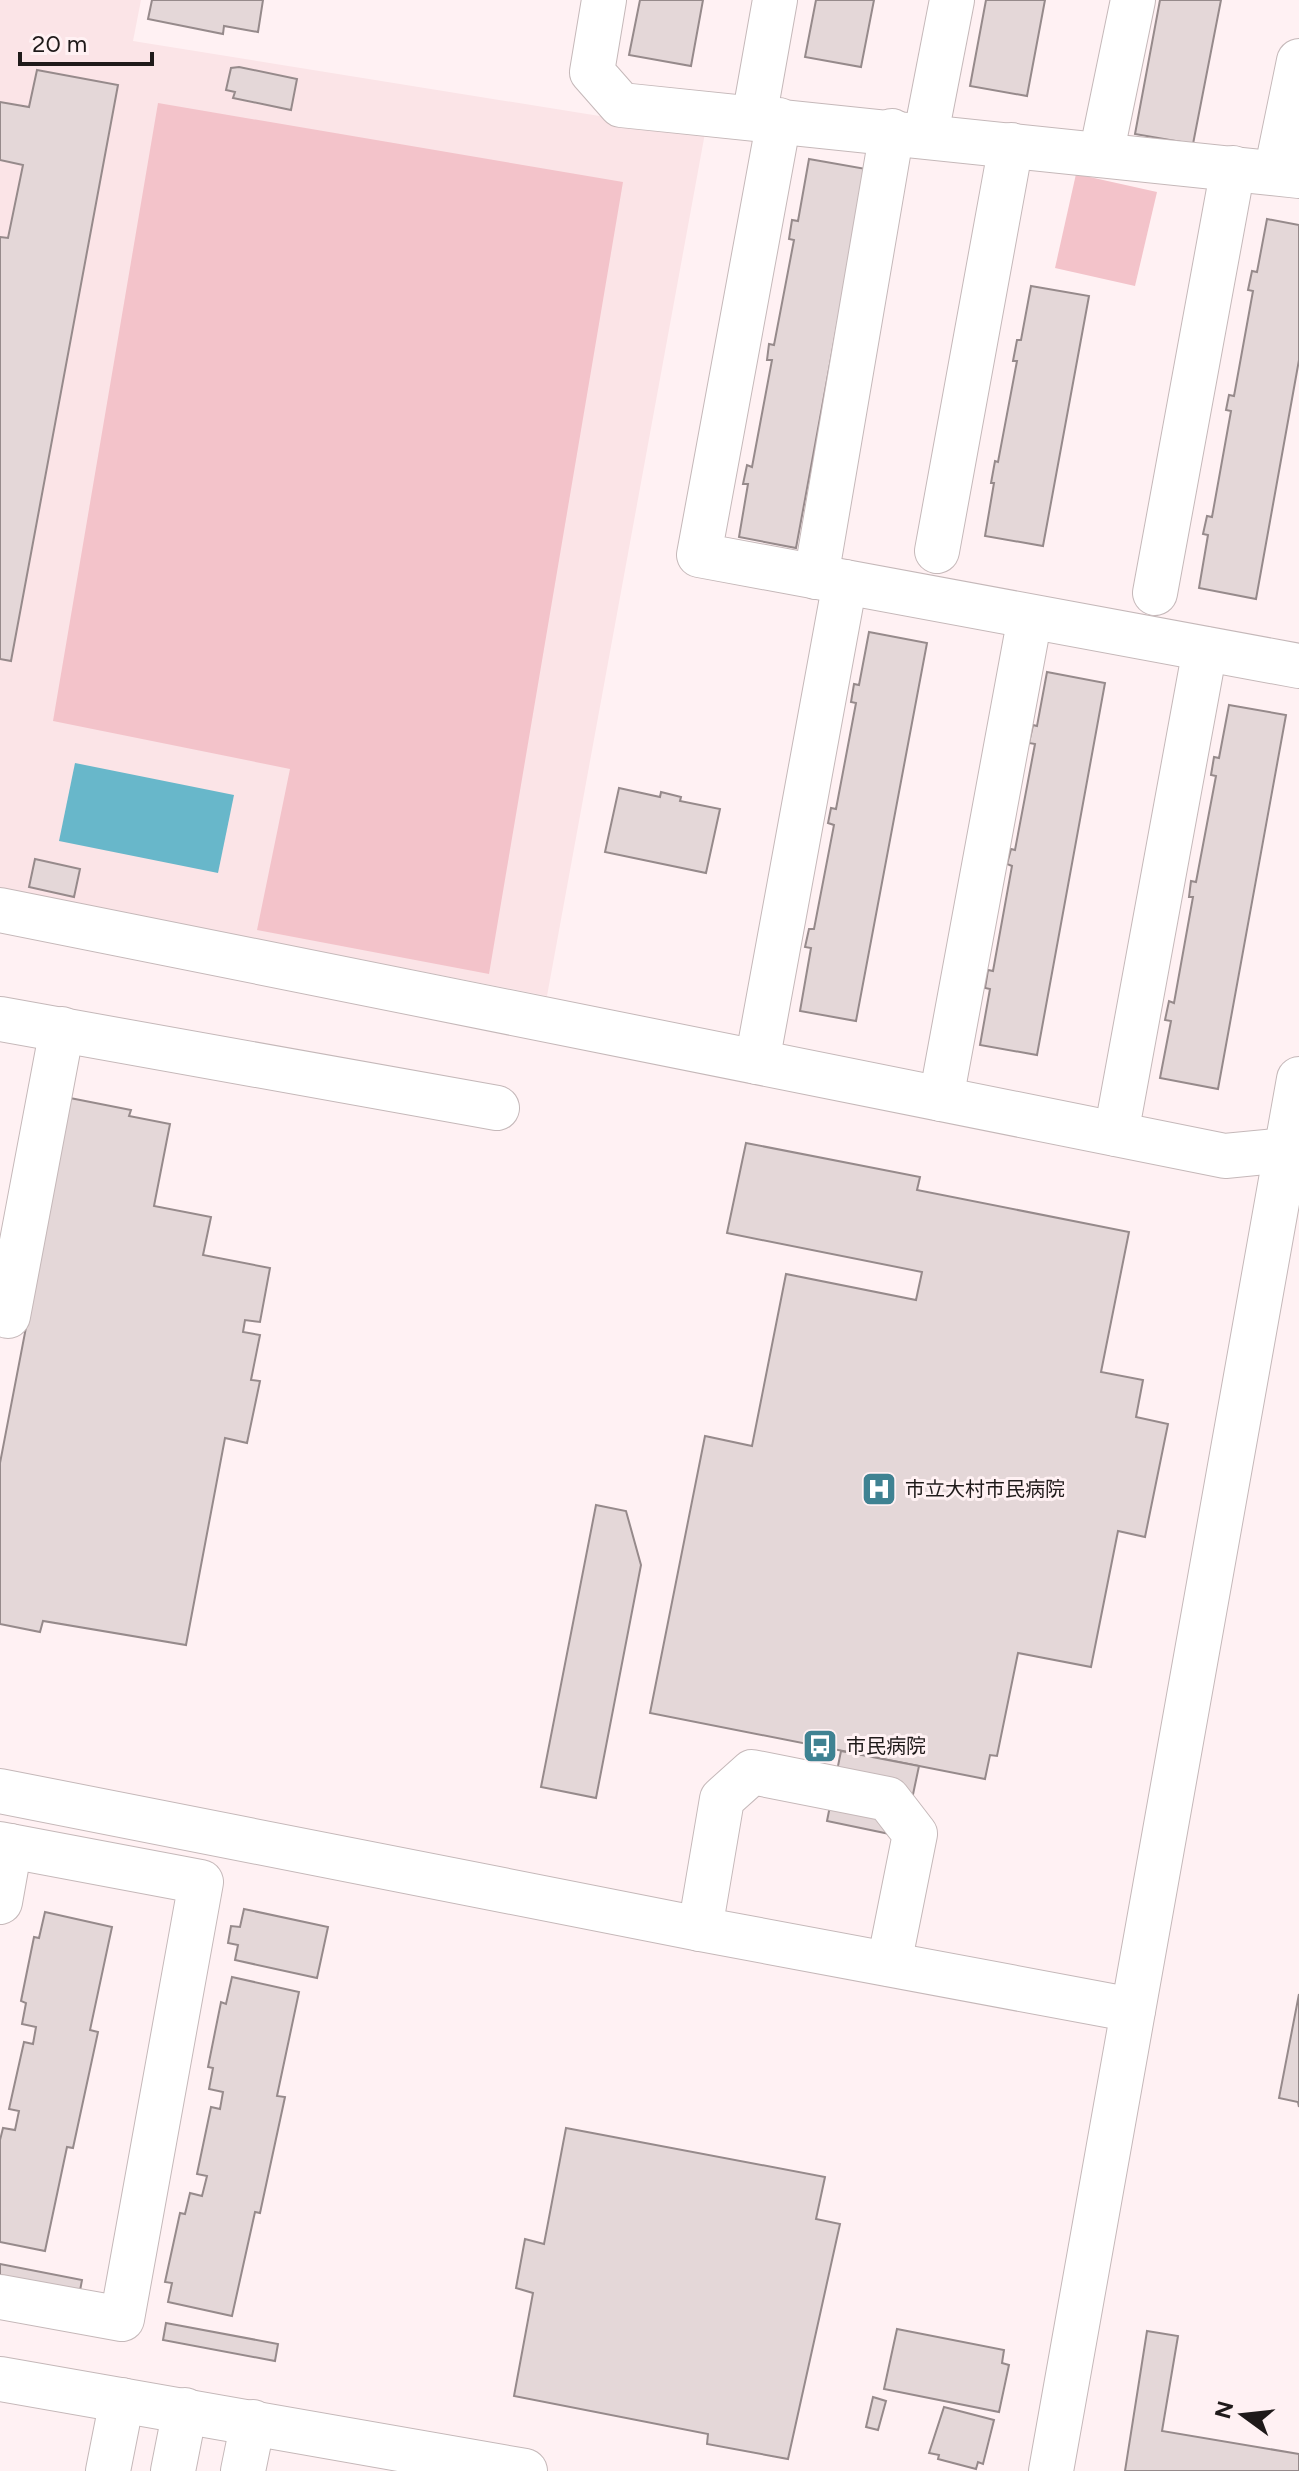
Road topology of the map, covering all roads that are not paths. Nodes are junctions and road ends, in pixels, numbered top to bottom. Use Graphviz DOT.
graph roads {
  1 [pos="604,0"];
  2 [pos="775,0"];
  3 [pos="952,0"];
  4 [pos="1133,0"];
  5 [pos="1299,61"];
  6 [pos="766,119"];
  7 [pos="909,133"];
  8 [pos="1011,145"];
  9 [pos="1101,155"];
  10 [pos="1233,168"];
  11 [pos="1287,174"];
  12 [pos="937,551"];
  13 [pos="830,580"];
  14 [pos="1155,593"];
  15 [pos="1030,617"];
  16 [pos="1205,649"];
  17 [pos="1299,666"];
  18 [pos="0,910"];
  19 [pos="0,1019"];
  20 [pos="62,1029"];
  21 [pos="757,1062"];
  22 [pos="1299,1079"];
  23 [pos="941,1099"];
  24 [pos="497,1108"];
  25 [pos="1116,1134"];
  26 [pos="1292,1151"];
  27 [pos="8,1316"];
  28 [pos="0,1791"];
  29 [pos="5,1845"];
  30 [pos="0,1902"];
  31 [pos="700,1929"];
  32 [pos="889,1964"];
  33 [pos="1133,2010"];
  34 [pos="0,2297"];
  35 [pos="0,2379"];
  36 [pos="122,2400"];
  37 [pos="185,2410"];
  38 [pos="253,2422"];
  39 [pos="512,2470"];
  40 [pos="108,2471"];
  41 [pos="173,2471"];
  42 [pos="243,2471"];
  43 [pos="1051,2471"];
  1 -- 6 [label="street"];
  2 -- 6 [label="street"];
  3 -- 7 [label="street"];
  4 -- 9 [label="street"];
  5 -- 11 [label="street"];
  6 -- 7 [label="street"];
  6 -- 13 [label="street"];
  7 -- 8 [label="street"];
  7 -- 13 [label="street"];
  8 -- 9 [label="street"];
  8 -- 12 [label="street"];
  9 -- 10 [label="street"];
  10 -- 11 [label="street"];
  10 -- 14 [label="street"];
  13 -- 15 [label="street"];
  13 -- 21 [label="street"];
  15 -- 16 [label="street"];
  15 -- 23 [label="street"];
  16 -- 17 [label="street"];
  16 -- 25 [label="street"];
  18 -- 21 [label="street"];
  19 -- 20 [label="street"];
  20 -- 24 [label="street"];
  20 -- 27 [label="street"];
  21 -- 23 [label="street"];
  22 -- 26 [label="street"];
  23 -- 25 [label="street"];
  25 -- 26 [label="street"];
  26 -- 33 [label="street"];
  28 -- 31 [label="street"];
  29 -- 30 [label="street"];
  29 -- 34 [label="street"];
  31 -- 32 [label="street"];
  31 -- 32 [label="street"];
  32 -- 33 [label="street"];
  33 -- 43 [label="street"];
  35 -- 36 [label="street"];
  36 -- 37 [label="street"];
  36 -- 40 [label="street"];
  37 -- 38 [label="street"];
  37 -- 41 [label="street"];
  38 -- 39 [label="street"];
  38 -- 42 [label="street"];
}
